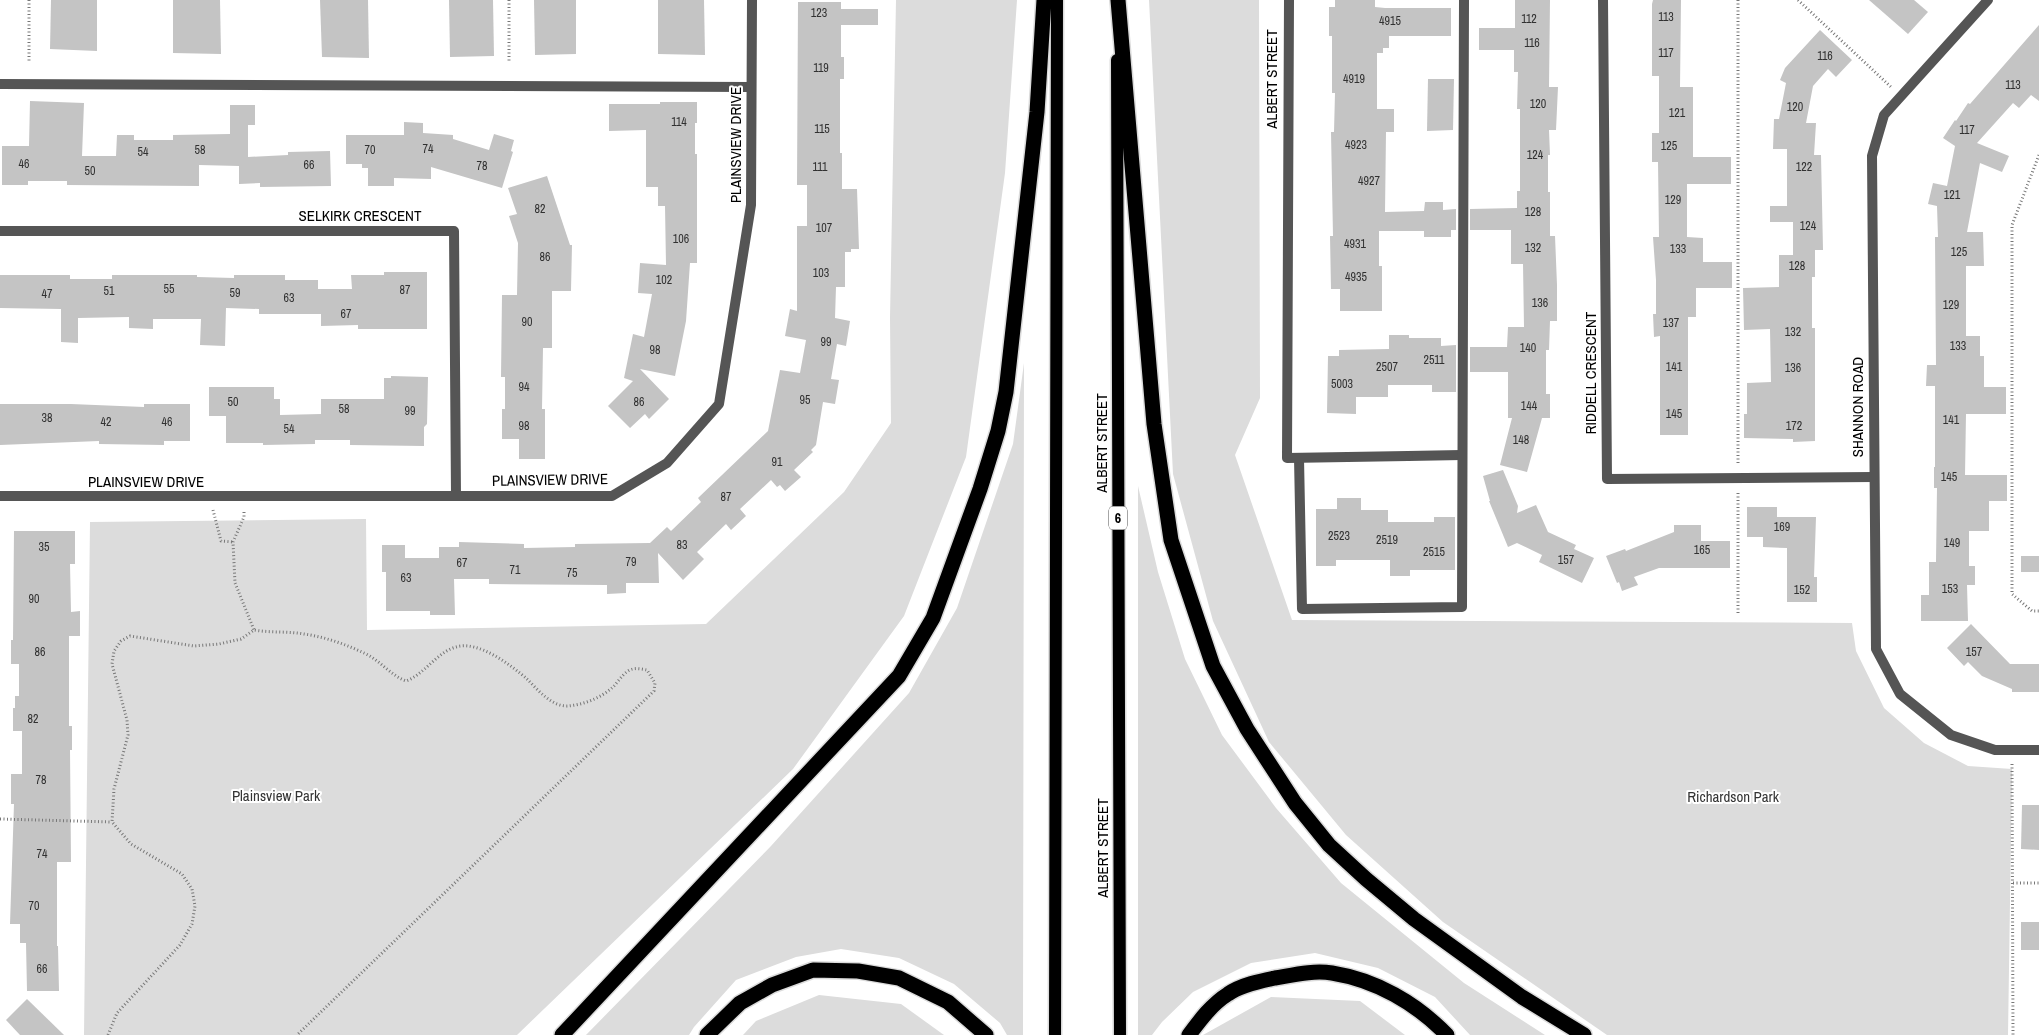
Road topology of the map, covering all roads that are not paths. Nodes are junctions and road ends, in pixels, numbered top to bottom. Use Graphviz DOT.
graph roads {
  1 [pos="752,0"];
  2 [pos="1044,0"];
  3 [pos="1057,0"];
  4 [pos="1117,0"];
  5 [pos="1289,0"];
  6 [pos="1464,0"];
  7 [pos="1603,0"];
  8 [pos="1987,0"];
  9 [pos="0,84"];
  10 [pos="751,87"];
  11 [pos="0,230"];
  12 [pos="1462,455"];
  13 [pos="1299,458"];
  14 [pos="1873,477"];
  15 [pos="0,496"];
  16 [pos="456,496"];
  17 [pos="2039,750"];
  18 [pos="562,1035"];
  19 [pos="707,1035"];
  20 [pos="986,1035"];
  21 [pos="1055,1035"];
  22 [pos="1120,1035"];
  23 [pos="1189,1035"];
  24 [pos="1447,1035"];
  25 [pos="1584,1035"];
  1 -- 10 [label="street, PLAINSVIEW DRIVE"];
  2 -- 18 [label="highway"];
  3 -- 21 [label="main road"];
  4 -- 22 [label="main road, ALBERT STREET / 6"];
  4 -- 25 [label="highway"];
  5 -- 13 [label="street, ALBERT STREET"];
  6 -- 12 [label="street"];
  7 -- 14 [label="street, RIDDELL CRESCENT"];
  8 -- 14 [label="street, SHANNON ROAD"];
  9 -- 10 [label="street"];
  10 -- 16 [label="street, PLAINSVIEW DRIVE"];
  11 -- 16 [label="street, SELKIRK CRESCENT"];
  12 -- 13 [label="street"];
  12 -- 13 [label="street"];
  14 -- 17 [label="street, SHANNON ROAD"];
  15 -- 16 [label="street, PLAINSVIEW DRIVE"];
  19 -- 20 [label="highway"];
  23 -- 24 [label="highway"];
}
